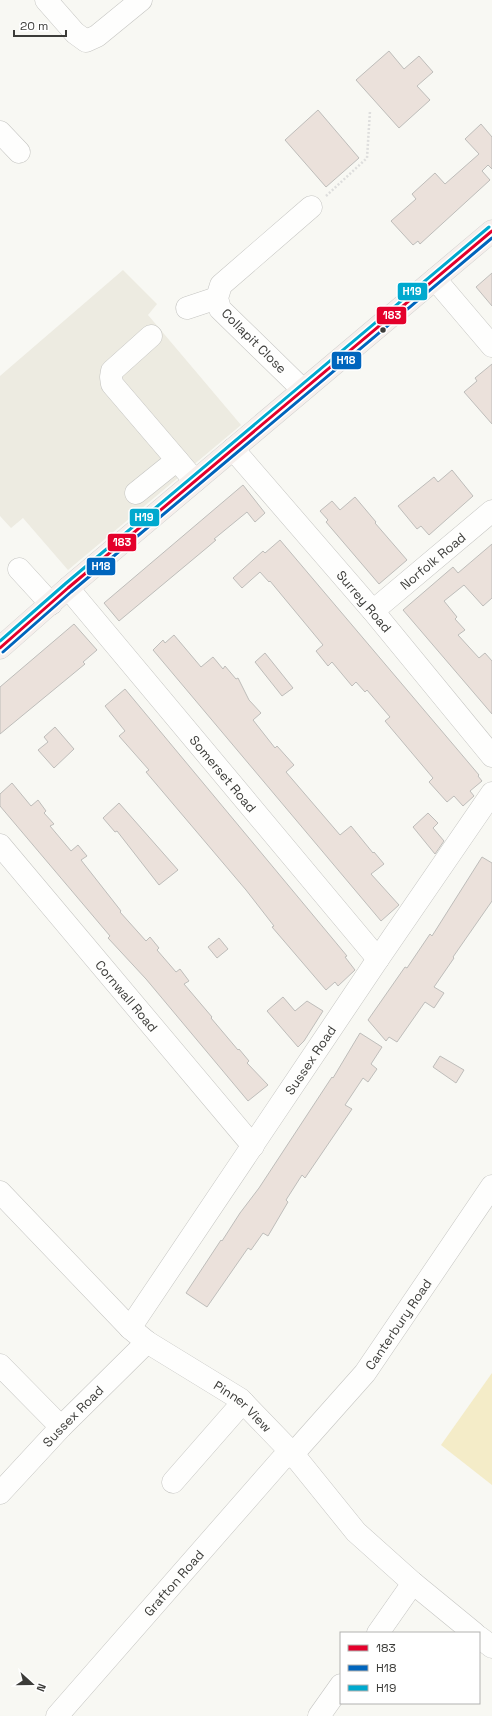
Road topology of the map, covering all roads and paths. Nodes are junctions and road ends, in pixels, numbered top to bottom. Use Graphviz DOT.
graph roads {
  1 [pos="46,0"];
  2 [pos="141,0"];
  3 [pos="370,111"];
  4 [pos="0,132"];
  5 [pos="19,152"];
  6 [pos="311,207"];
  7 [pos="492,231"];
  8 [pos="435,279"];
  9 [pos="217,298"];
  10 [pos="187,308"];
  11 [pos="151,336"];
  12 [pos="492,346"];
  13 [pos="303,390"];
  14 [pos="233,449"];
  15 [pos="178,460"];
  16 [pos="195,481"];
  17 [pos="136,493"];
  18 [pos="492,511"];
  19 [pos="19,569"];
  20 [pos="68,588"];
  21 [pos="51,604"];
  22 [pos="373,611"];
  23 [pos="0,648"];
  24 [pos="492,756"];
  25 [pos="492,793"];
  26 [pos="0,845"];
  27 [pos="378,959"];
  28 [pos="253,1146"];
  29 [pos="492,1186"];
  30 [pos="0,1192"];
  31 [pos="130,1328"];
  32 [pos="147,1342"];
  33 [pos="0,1365"];
  34 [pos="243,1402"];
  35 [pos="61,1427"];
  36 [pos="293,1454"];
  37 [pos="173,1482"];
  38 [pos="0,1493"];
  39 [pos="413,1583"];
  40 [pos="379,1632"];
  41 [pos="473,1632"];
  42 [pos="480,1637"];
  43 [pos="492,1647"];
  44 [pos="340,1686"];
  45 [pos="57,1716"];
  46 [pos="319,1716"];
  1 -- 2 [label="street"];
  3 -- 6 [label="path"];
  4 -- 5 [label="street"];
  6 -- 9 [label="street, Collapit Close"];
  7 -- 8 [label="main road"];
  8 -- 12 [label="street"];
  8 -- 13 [label="main road"];
  9 -- 10 [label="street"];
  9 -- 13 [label="street, Collapit Close"];
  11 -- 15 [label="street"];
  13 -- 14 [label="main road"];
  14 -- 16 [label="main road"];
  14 -- 22 [label="street, Surrey Road"];
  15 -- 16 [label="street"];
  15 -- 17 [label="street"];
  16 -- 20 [label="main road"];
  18 -- 22 [label="street, Norfolk Road"];
  19 -- 21 [label="street"];
  20 -- 21 [label="main road"];
  20 -- 27 [label="street, Somerset Road"];
  21 -- 23 [label="main road"];
  22 -- 24 [label="street, Surrey Road"];
  25 -- 27 [label="street, Sussex Road"];
  26 -- 28 [label="street, Cornwall Road"];
  27 -- 28 [label="street, Sussex Road"];
  28 -- 31 [label="street, Sussex Road"];
  29 -- 36 [label="street, Canterbury Road"];
  30 -- 31 [label="street, Pinner View"];
  31 -- 32 [label="street, Pinner View"];
  32 -- 34 [label="street, Pinner View"];
  32 -- 35 [label="street, Sussex Road"];
  33 -- 35 [label="street"];
  34 -- 36 [label="street, Pinner View"];
  34 -- 37 [label="street"];
  35 -- 38 [label="street, Sussex Road"];
  36 -- 39 [label="street, Pinner View"];
  36 -- 45 [label="street, Grafton Road"];
  39 -- 40 [label="street"];
  39 -- 41 [label="street, Pinner View"];
  42 -- 43 [label="street"];
  44 -- 46 [label="street"];
}
